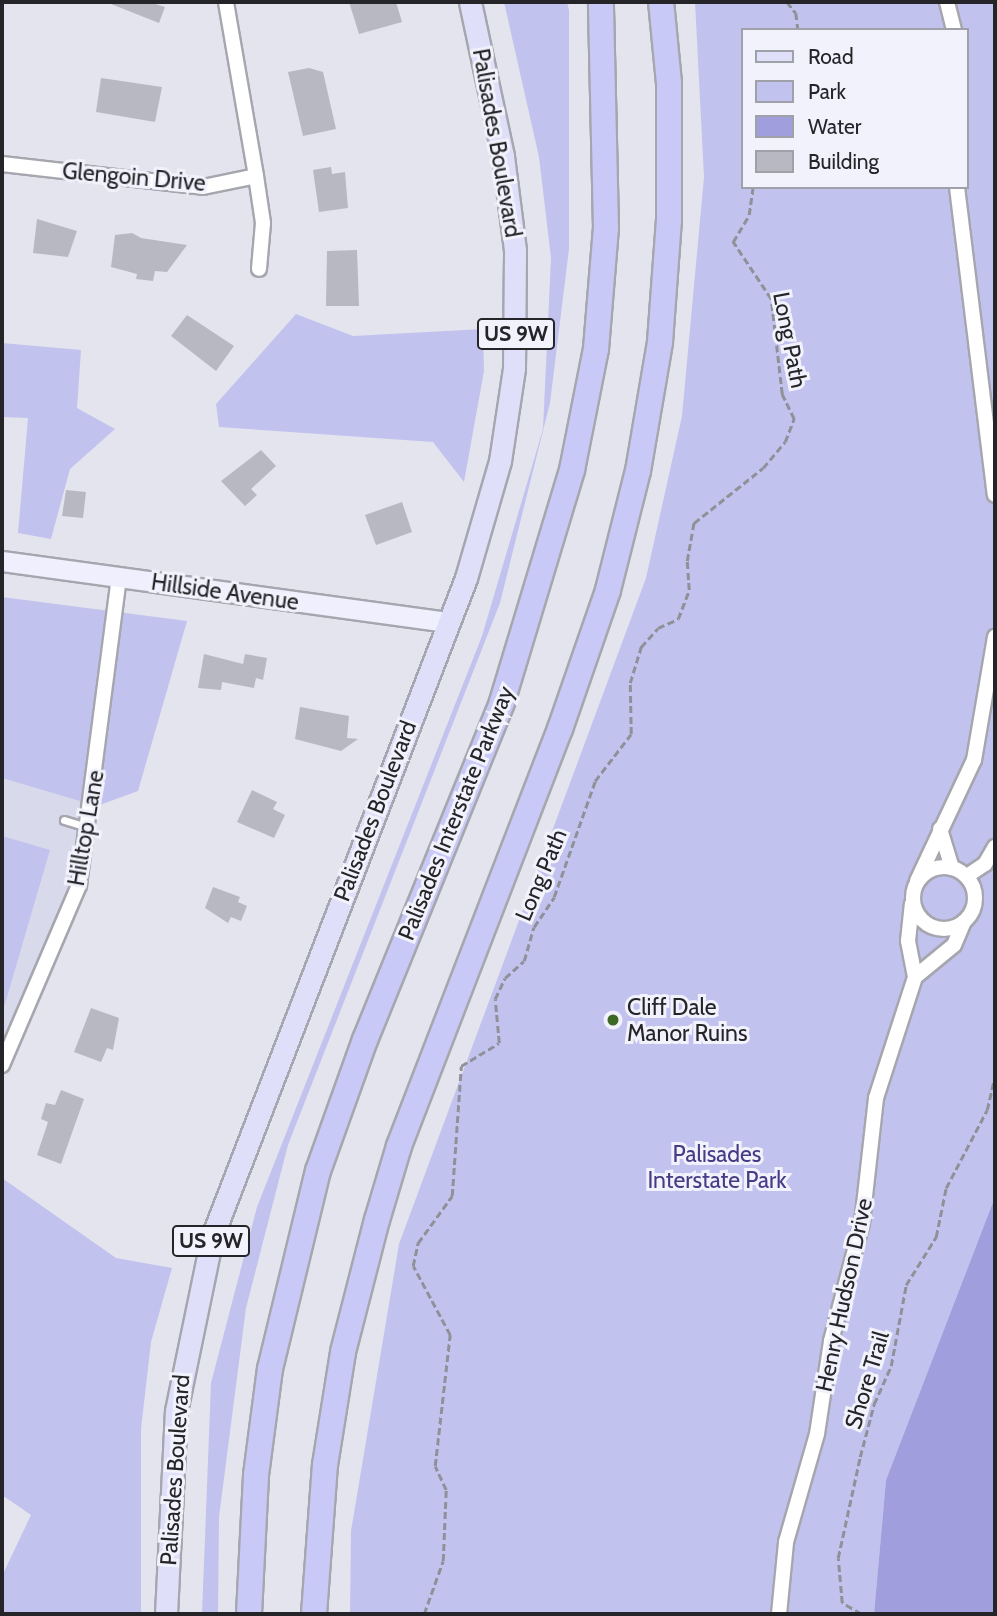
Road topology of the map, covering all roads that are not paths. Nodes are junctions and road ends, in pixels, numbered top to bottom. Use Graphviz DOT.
graph roads {
  1 [pos="226,2"];
  2 [pos="470,2"];
  3 [pos="601,2"];
  4 [pos="661,2"];
  5 [pos="947,2"];
  6 [pos="954,28"];
  7 [pos="2,163"];
  8 [pos="256,176"];
  9 [pos="957,189"];
  10 [pos="259,269"];
  11 [pos="995,495"];
  12 [pos="2,561"];
  13 [pos="119,578"];
  14 [pos="449,622"];
  15 [pos="995,637"];
  16 [pos="64,820"];
  17 [pos="90,828"];
  18 [pos="940,828"];
  19 [pos="995,847"];
  20 [pos="952,868"];
  21 [pos="967,876"];
  22 [pos="917,881"];
  23 [pos="912,904"];
  24 [pos="964,922"];
  25 [pos="915,977"];
  26 [pos="2,1065"];
  27 [pos="166,1614"];
  28 [pos="249,1614"];
  29 [pos="314,1614"];
  30 [pos="779,1614"];
  1 -- 8 [label="street"];
  2 -- 14 [label="main road, Palisades Boulevard / US 9W"];
  3 -- 28 [label="highway, Palisades Interstate Parkway"];
  4 -- 29 [label="highway"];
  5 -- 6 [label="street"];
  7 -- 8 [label="street, Glengoin Drive"];
  8 -- 10 [label="street"];
  9 -- 11 [label="street"];
  12 -- 13 [label="main road, Hillside Avenue"];
  13 -- 14 [label="main road, Hillside Avenue"];
  13 -- 17 [label="street, Hilltop Lane"];
  14 -- 27 [label="main road, Palisades Boulevard / US 9W"];
  15 -- 18 [label="street, Henry Hudson Drive"];
  16 -- 17 [label="lane"];
  17 -- 26 [label="street, Hilltop Lane"];
  18 -- 20 [label="street"];
  18 -- 22 [label="street, Henry Hudson Drive"];
  19 -- 21 [label="street"];
  20 -- 21 [label="street"];
  20 -- 22 [label="street"];
  21 -- 24 [label="street"];
  22 -- 23 [label="street, Henry Hudson Drive"];
  23 -- 24 [label="street"];
  23 -- 25 [label="street, Henry Hudson Drive"];
  24 -- 25 [label="street"];
  25 -- 30 [label="street, Henry Hudson Drive"];
}
